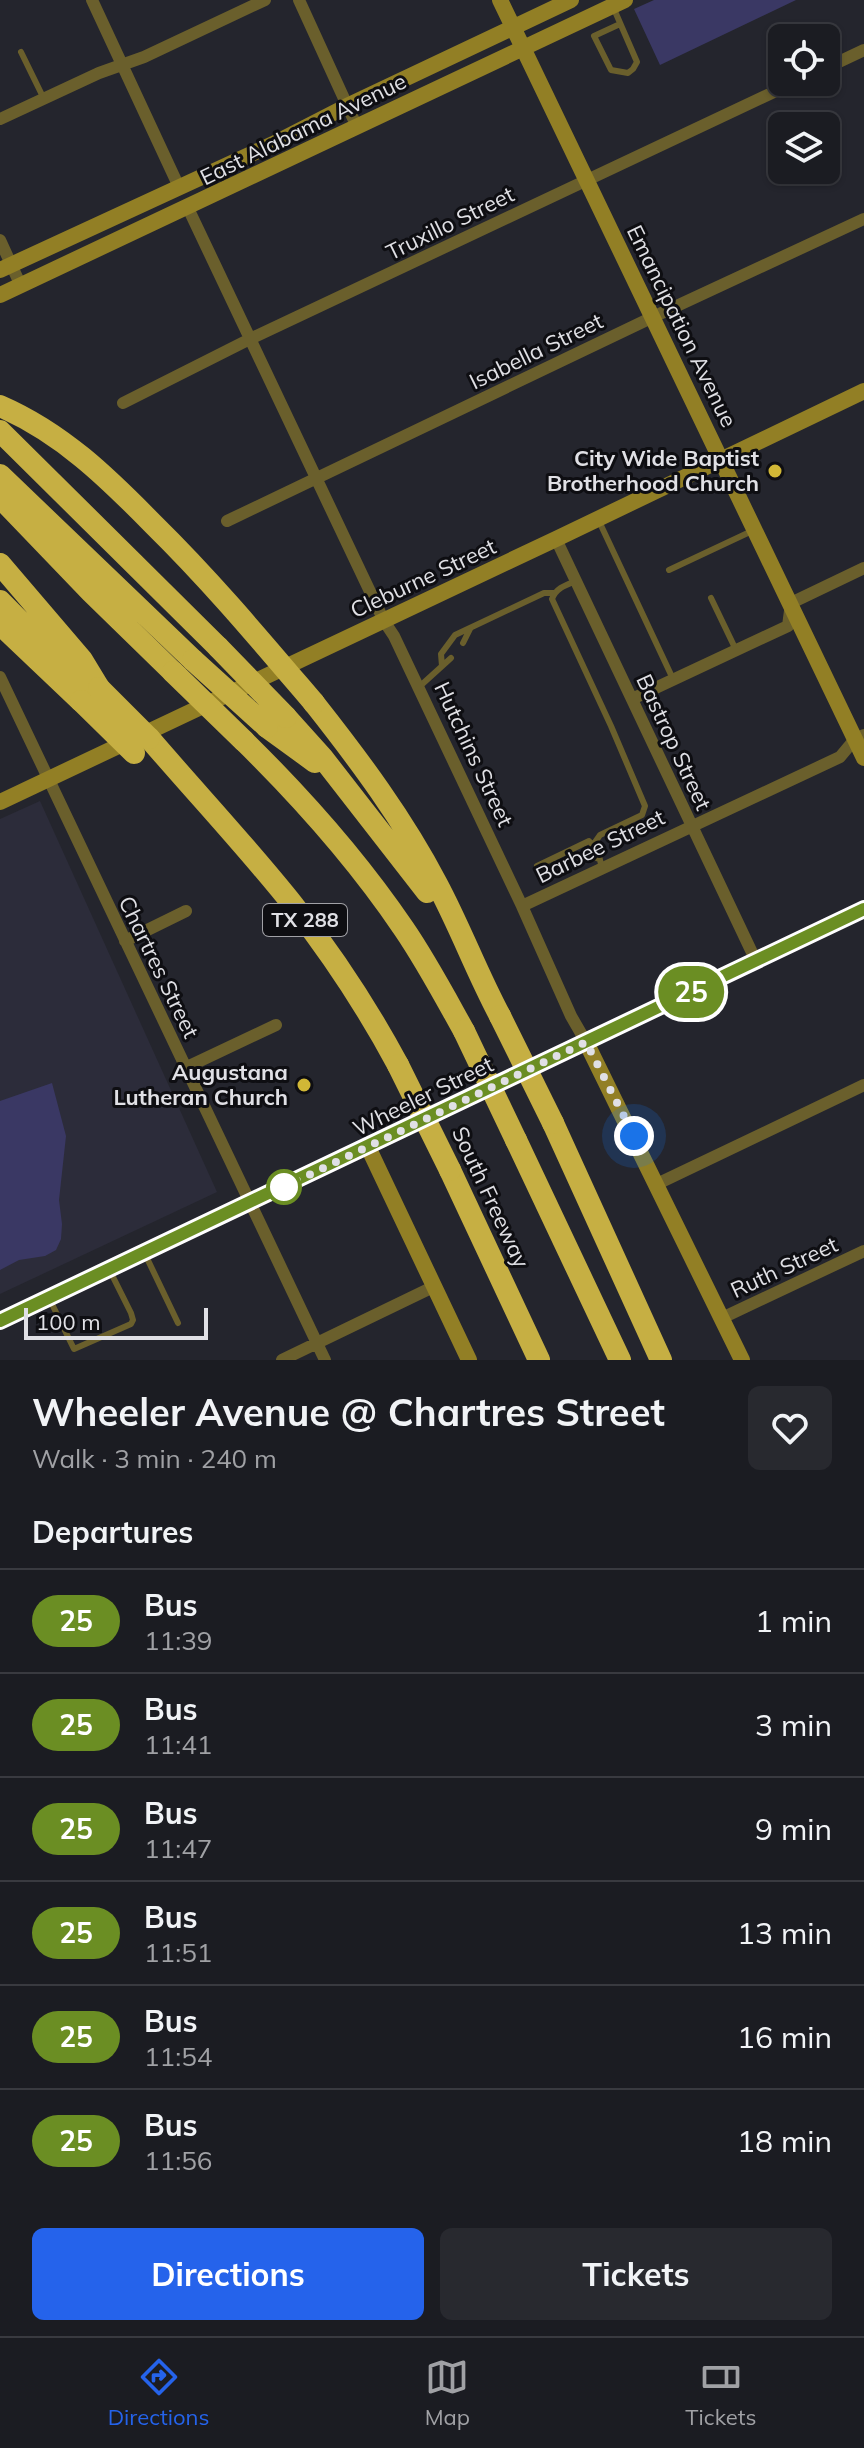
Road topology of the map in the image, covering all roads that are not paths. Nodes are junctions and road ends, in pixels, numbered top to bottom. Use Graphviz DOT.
graph roads {
  1 [pos="92,0"];
  2 [pos="265,0"];
  3 [pos="299,0"];
  4 [pos="500,0"];
  5 [pos="571,0"];
  6 [pos="618,3"];
  7 [pos="620,24"];
  8 [pos="513,27"];
  9 [pos="523,48"];
  10 [pos="864,50"];
  11 [pos="21,52"];
  12 [pos="840,61"];
  13 [pos="121,64"];
  14 [pos="768,95"];
  15 [pos="44,99"];
  16 [pos="347,106"];
  17 [pos="0,119"];
  18 [pos="357,127"];
  19 [pos="587,179"];
  20 [pos="179,187"];
  21 [pos="188,208"];
  22 [pos="864,219"];
  23 [pos="0,240"];
  24 [pos="6,267"];
  25 [pos="21,286"];
  26 [pos="0,295"];
  27 [pos="653,317"];
  28 [pos="250,339"];
  29 [pos="864,391"];
  30 [pos="123,403"];
  31 [pos="0,406"];
  32 [pos="0,431"];
  33 [pos="722,458"];
  34 [pos="316,478"];
  35 [pos="2,482"];
  36 [pos="598,519"];
  37 [pos="227,521"];
  38 [pos="756,530"];
  39 [pos="556,539"];
  40 [pos="0,564"];
  41 [pos="864,568"];
  42 [pos="669,570"];
  43 [pos="576,581"];
  44 [pos="554,593"];
  45 [pos="711,598"];
  46 [pos="0,601"];
  47 [pos="791,603"];
  48 [pos="384,621"];
  49 [pos="0,624"];
  50 [pos="470,629"];
  51 [pos="463,643"];
  52 [pos="736,650"];
  53 [pos="451,658"];
  54 [pos="442,666"];
  55 [pos="0,677"];
  56 [pos="673,680"];
  57 [pos="419,687"];
  58 [pos="90,694"];
  59 [pos="632,699"];
  60 [pos="276,722"];
  61 [pos="860,737"];
  62 [pos="864,758"];
  63 [pos="47,780"];
  64 [pos="0,802"];
  65 [pos="691,825"];
  66 [pos="593,845"];
  67 [pos="600,863"];
  68 [pos="537,866"];
  69 [pos="522,906"];
  70 [pos="864,909"];
  71 [pos="186,911"];
  72 [pos="125,941"];
  73 [pos="756,961"];
  74 [pos="482,982"];
  75 [pos="276,1025"];
  76 [pos="586,1042"];
  77 [pos="185,1068"];
  78 [pos="864,1085"];
  79 [pos="368,1147"];
  80 [pos="657,1184"];
  81 [pos="250,1203"];
  82 [pos="864,1251"];
  83 [pos="144,1253"];
  84 [pos="109,1269"];
  85 [pos="433,1287"];
  86 [pos="49,1298"];
  87 [pos="722,1318"];
  88 [pos="0,1321"];
  89 [pos="178,1323"];
  90 [pos="317,1343"];
  91 [pos="282,1360"];
  92 [pos="325,1360"];
  93 [pos="469,1360"];
  94 [pos="539,1360"];
  95 [pos="620,1360"];
  96 [pos="661,1360"];
  97 [pos="742,1360"];
  1 -- 13 [label="street"];
  2 -- 13 [label="street"];
  3 -- 16 [label="street"];
  4 -- 8 [label="main road, Emancipation Avenue"];
  5 -- 8 [label="main road, East Alabama Avenue"];
  6 -- 7 [label="lane"];
  6 -- 9 [label="main road, East Alabama Avenue"];
  7 -- 7 [label="lane"];
  8 -- 9 [label="main road, Emancipation Avenue"];
  8 -- 16 [label="main road, East Alabama Avenue"];
  9 -- 18 [label="main road, East Alabama Avenue"];
  9 -- 19 [label="main road, Emancipation Avenue"];
  10 -- 12 [label="street"];
  11 -- 15 [label="lane"];
  13 -- 15 [label="street"];
  13 -- 20 [label="street"];
  14 -- 19 [label="street, Truxillo Street"];
  15 -- 17 [label="street"];
  16 -- 18 [label="street"];
  16 -- 20 [label="main road, East Alabama Avenue"];
  18 -- 21 [label="main road, East Alabama Avenue"];
  19 -- 27 [label="main road, Emancipation Avenue"];
  19 -- 28 [label="street, Truxillo Street"];
  20 -- 24 [label="main road, East Alabama Avenue"];
  21 -- 25 [label="main road, East Alabama Avenue"];
  21 -- 28 [label="street, Hutchins Street"];
  22 -- 27 [label="street, Isabella Street"];
  23 -- 24 [label="street"];
  24 -- 25 [label="street"];
  25 -- 26 [label="main road, East Alabama Avenue"];
  27 -- 33 [label="main road, Emancipation Avenue"];
  27 -- 34 [label="street, Isabella Street"];
  28 -- 30 [label="street, Truxillo Street"];
  28 -- 34 [label="street, Hutchins Street"];
  29 -- 33 [label="main road, Cleburne Street"];
  31 -- 74 [label="highway, bridge"];
  32 -- 60 [label="highway, bridge"];
  33 -- 36 [label="main road, Cleburne Street"];
  33 -- 38 [label="main road, Emancipation Avenue"];
  34 -- 37 [label="street, Isabella Street"];
  34 -- 48 [label="street, Hutchins Street"];
  35 -- 60 [label="highway, bridge"];
  35 -- 95 [label="highway, bridge"];
  36 -- 39 [label="main road, Cleburne Street"];
  36 -- 56 [label="lane"];
  38 -- 42 [label="lane"];
  38 -- 47 [label="main road, Emancipation Avenue"];
  39 -- 43 [label="street, Bastrop Street"];
  39 -- 48 [label="main road, Cleburne Street"];
  40 -- 58 [label="highway"];
  41 -- 47 [label="street"];
  43 -- 44 [label="lane"];
  43 -- 59 [label="street, Bastrop Street"];
  44 -- 50 [label="lane"];
  44 -- 66 [label="lane"];
  45 -- 52 [label="lane"];
  46 -- 58 [label="highway"];
  47 -- 52 [label="street"];
  47 -- 61 [label="main road, Emancipation Avenue"];
  48 -- 57 [label="street, Hutchins Street"];
  48 -- 63 [label="main road, Cleburne Street"];
  49 -- 58 [label="highway"];
  50 -- 51 [label="lane"];
  50 -- 54 [label="lane"];
  52 -- 56 [label="street"];
  53 -- 54 [label="lane"];
  54 -- 57 [label="lane"];
  55 -- 63 [label="street, Chartres Street"];
  56 -- 59 [label="street"];
  57 -- 69 [label="street, Hutchins Street"];
  58 -- 94 [label="highway, South Freeway / TX 288, bridge"];
  59 -- 65 [label="street, Bastrop Street"];
  60 -- 74 [label="highway"];
  61 -- 62 [label="main road, Emancipation Avenue"];
  61 -- 65 [label="street, Barbee Street"];
  63 -- 64 [label="main road, Cleburne Street"];
  63 -- 72 [label="street, Chartres Street"];
  65 -- 67 [label="street, Barbee Street"];
  65 -- 73 [label="street, Bastrop Street"];
  66 -- 67 [label="lane"];
  66 -- 68 [label="lane"];
  67 -- 69 [label="street, Barbee Street"];
  69 -- 76 [label="street, Hutchins Street"];
  70 -- 73 [label="main road, Wheeler Street"];
  71 -- 72 [label="street"];
  72 -- 77 [label="street, Chartres Street"];
  73 -- 76 [label="main road, Wheeler Street"];
  74 -- 96 [label="highway, bridge"];
  75 -- 77 [label="street"];
  76 -- 79 [label="main road, Wheeler Street"];
  76 -- 80 [label="main road, Hutchins Street"];
  77 -- 81 [label="street, Chartres Street"];
  78 -- 80 [label="street"];
  79 -- 81 [label="main road, Wheeler Street"];
  79 -- 85 [label="main road"];
  80 -- 87 [label="main road, Hutchins Street"];
  81 -- 83 [label="main road, Wheeler Street"];
  81 -- 90 [label="street, Chartres Street"];
  82 -- 87 [label="street, Ruth Street"];
  83 -- 84 [label="main road, Wheeler Street"];
  83 -- 89 [label="lane"];
  84 -- 86 [label="main road, Wheeler Street"];
  84 -- 86 [label="lane"];
  85 -- 90 [label="street"];
  85 -- 93 [label="main road"];
  86 -- 88 [label="main road, Wheeler Street"];
  87 -- 97 [label="main road, Hutchins Street"];
  90 -- 91 [label="street"];
  90 -- 92 [label="street, Chartres Street"];
}
